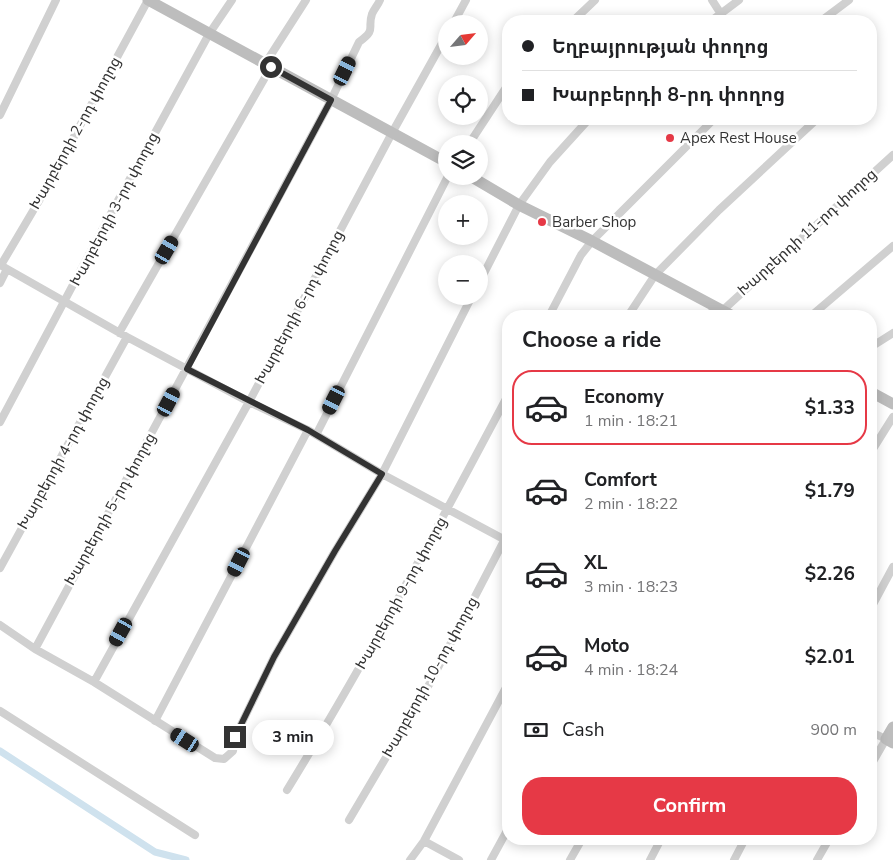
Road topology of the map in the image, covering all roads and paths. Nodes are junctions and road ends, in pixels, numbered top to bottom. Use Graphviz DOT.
graph roads {
  1 [pos="56,0"];
  2 [pos="148,0"];
  3 [pos="232,0"];
  4 [pos="306,0"];
  5 [pos="380,0"];
  6 [pos="466,0"];
  7 [pos="595,0"];
  8 [pos="712,0"];
  9 [pos="739,0"];
  10 [pos="849,0"];
  11 [pos="721,14"];
  12 [pos="458,15"];
  13 [pos="579,15"];
  14 [pos="829,15"];
  15 [pos="209,34"];
  16 [pos="438,50"];
  17 [pos="268,66"];
  18 [pos="502,94"];
  19 [pos="331,100"];
  20 [pos="0,115"];
  21 [pos="583,125"];
  22 [pos="708,125"];
  23 [pos="811,125"];
  24 [pos="392,133"];
  25 [pos="475,135"];
  26 [pos="893,155"];
  27 [pos="438,158"];
  28 [pos="443,185"];
  29 [pos="486,185"];
  30 [pos="519,204"];
  31 [pos="592,242"];
  32 [pos="893,246"];
  33 [pos="488,265"];
  34 [pos="3,266"];
  35 [pos="654,275"];
  36 [pos="0,282"];
  37 [pos="64,301"];
  38 [pos="467,305"];
  39 [pos="552,310"];
  40 [pos="632,310"];
  41 [pos="716,310"];
  42 [pos="722,310"];
  43 [pos="818,310"];
  44 [pos="893,333"];
  45 [pos="123,335"];
  46 [pos="877,343"];
  47 [pos="187,369"];
  48 [pos="877,395"];
  49 [pos="249,402"];
  50 [pos="893,404"];
  51 [pos="502,406"];
  52 [pos="893,417"];
  53 [pos="0,422"];
  54 [pos="308,430"];
  55 [pos="316,435"];
  56 [pos="877,442"];
  57 [pos="382,474"];
  58 [pos="448,509"];
  59 [pos="502,539"];
  60 [pos="502,548"];
  61 [pos="893,567"];
  62 [pos="0,568"];
  63 [pos="877,597"];
  64 [pos="0,625"];
  65 [pos="35,649"];
  66 [pos="94,682"];
  67 [pos="502,695"];
  68 [pos="0,711"];
  69 [pos="155,721"];
  70 [pos="893,727"];
  71 [pos="877,735"];
  72 [pos="890,741"];
  73 [pos="877,757"];
  74 [pos="287,790"];
  75 [pos="349,820"];
  76 [pos="195,835"];
  77 [pos="502,840"];
  78 [pos="424,841"];
  79 [pos="579,845"];
  80 [pos="658,845"];
  81 [pos="742,845"];
  82 [pos="826,845"];
  83 [pos="410,860"];
  84 [pos="459,860"];
  85 [pos="491,860"];
  86 [pos="570,860"];
  87 [pos="650,860"];
  88 [pos="734,860"];
  89 [pos="817,860"];
  1 -- 20 [label="street"];
  2 -- 15 [label="street"];
  2 -- 34 [label="street, Խարբերդի 2-րդ փողոց"];
  3 -- 15 [label="street, Խարբերդի 3-րդ փողոց"];
  4 -- 17 [label="street, Խարբերդի 4-րդ փողոց"];
  5 -- 19 [label="street, Խարբերդի 5-րդ փողոց"];
  6 -- 12 [label="street"];
  7 -- 13 [label="street"];
  8 -- 11 [label="street"];
  9 -- 11 [label="street"];
  10 -- 14 [label="street"];
  15 -- 17 [label="street"];
  15 -- 37 [label="street, Խարբերդի 3-րդ փողոց"];
  16 -- 24 [label="street, Խարբերդի 6-րդ փողոց"];
  17 -- 19 [label="street"];
  17 -- 45 [label="street, Խարբերդի 4-րդ փողոց"];
  18 -- 25 [label="street"];
  19 -- 24 [label="street"];
  19 -- 47 [label="street, Խարբերդի 5-րդ փողոց"];
  21 -- 30 [label="street"];
  22 -- 31 [label="street"];
  23 -- 35 [label="street"];
  24 -- 27 [label="street"];
  24 -- 49 [label="street, Խարբերդի 6-րդ փողոց"];
  26 -- 42 [label="street, Խարբերդի 11-րդ փողոց"];
  28 -- 55 [label="street"];
  29 -- 30 [label="street"];
  30 -- 31 [label="street"];
  30 -- 33 [label="street"];
  31 -- 35 [label="street"];
  31 -- 39 [label="street"];
  32 -- 43 [label="street"];
  34 -- 36 [label="street, Խարբերդի 2-րդ փողոց"];
  34 -- 37 [label="street"];
  35 -- 40 [label="street"];
  35 -- 41 [label="street"];
  37 -- 45 [label="street"];
  37 -- 53 [label="street, Խարբերդի 3-րդ փողոց"];
  38 -- 57 [label="street"];
  44 -- 46 [label="street"];
  45 -- 47 [label="street"];
  45 -- 62 [label="street, Խարբերդի 4-րդ փողոց"];
  47 -- 49 [label="street"];
  47 -- 65 [label="street, Խարբերդի 5-րդ փողոց"];
  48 -- 50 [label="street"];
  49 -- 54 [label="street"];
  49 -- 66 [label="street, Խարբերդի 6-րդ փողոց"];
  51 -- 58 [label="street, Խարբերդի 9-րդ փողոց"];
  52 -- 56 [label="street"];
  54 -- 55 [label="street"];
  54 -- 69 [label="street"];
  55 -- 57 [label="street"];
  57 -- 58 [label="street"];
  57 -- 69 [label="street"];
  58 -- 59 [label="street"];
  58 -- 74 [label="street, Խարբերդի 9-րդ փողոց"];
  60 -- 75 [label="street, Խարբերդի 10-րդ փողոց"];
  61 -- 63 [label="street"];
  64 -- 65 [label="street"];
  65 -- 66 [label="street"];
  66 -- 69 [label="street"];
  67 -- 78 [label="street"];
  68 -- 76 [label="street"];
  70 -- 72 [label="street"];
  71 -- 72 [label="street"];
  72 -- 73 [label="street"];
  77 -- 85 [label="street"];
  78 -- 83 [label="street"];
  78 -- 84 [label="street"];
  79 -- 86 [label="street"];
  80 -- 87 [label="street"];
  81 -- 88 [label="street"];
  82 -- 89 [label="street"];
}
